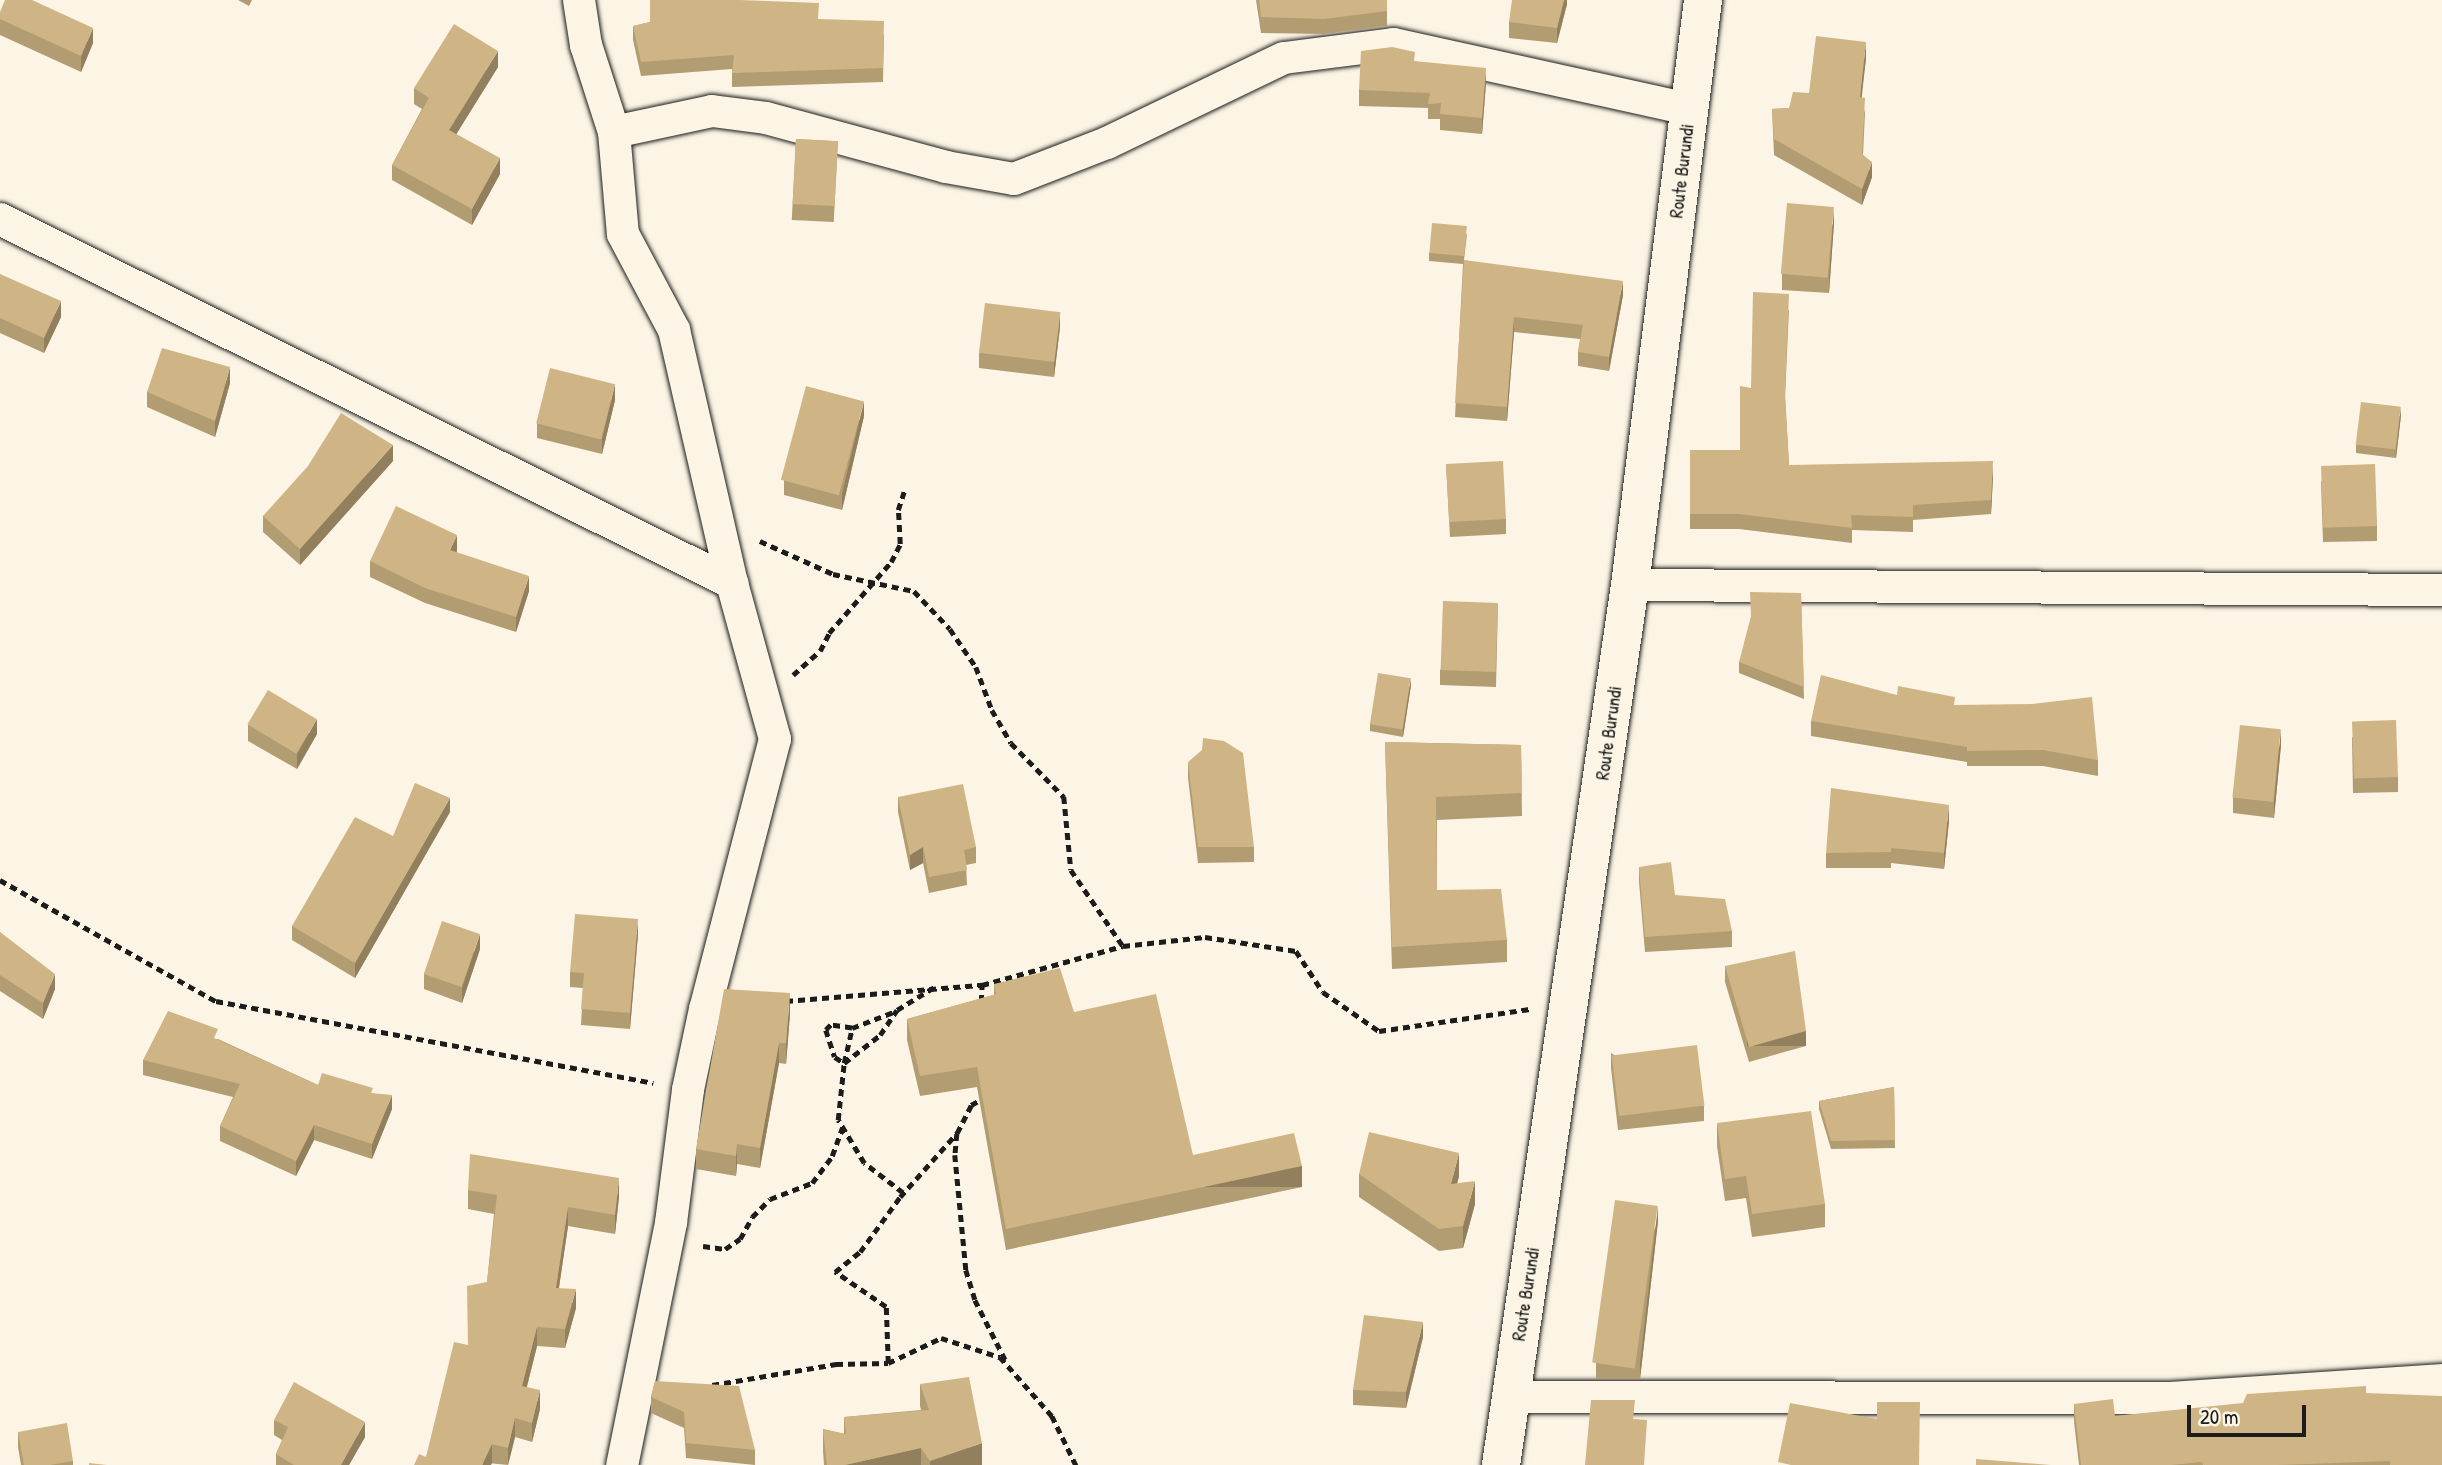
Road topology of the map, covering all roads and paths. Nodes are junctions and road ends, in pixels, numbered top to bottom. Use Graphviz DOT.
graph roads {
  1 [pos="579,0"];
  2 [pos="1703,0"];
  3 [pos="1689,109"];
  4 [pos="614,132"];
  5 [pos="0,219"];
  6 [pos="905,489"];
  7 [pos="713,499"];
  8 [pos="733,583"];
  9 [pos="877,583"];
  10 [pos="1630,585"];
  11 [pos="2442,590"];
  12 [pos="764,701"];
  13 [pos="0,880"];
  14 [pos="1123,946"];
  15 [pos="982,985"];
  16 [pos="937,986"];
  17 [pos="773,1002"];
  18 [pos="1571,1003"];
  19 [pos="980,1007"];
  20 [pos="897,1010"];
  21 [pos="852,1028"];
  22 [pos="844,1063"];
  23 [pos="688,1090"];
  24 [pos="994,1093"];
  25 [pos="842,1127"];
  26 [pos="957,1133"];
  27 [pos="903,1193"];
  28 [pos="671,1223"];
  29 [pos="888,1363"];
  30 [pos="1009,1367"];
  31 [pos="2442,1380"];
  32 [pos="705,1387"];
  33 [pos="1510,1397"];
  34 [pos="622,1465"];
  35 [pos="1076,1465"];
  36 [pos="1500,1465"];
  1 -- 4 [label="street"];
  2 -- 3 [label="main road, Route Burundi"];
  3 -- 4 [label="street"];
  3 -- 10 [label="main road, Route Burundi"];
  4 -- 7 [label="street"];
  5 -- 8 [label="street"];
  6 -- 9 [label="path"];
  7 -- 8 [label="street"];
  7 -- 9 [label="path"];
  8 -- 12 [label="street"];
  9 -- 12 [label="path"];
  9 -- 14 [label="path"];
  10 -- 11 [label="street"];
  10 -- 18 [label="main road, Route Burundi"];
  12 -- 23 [label="street"];
  13 -- 23 [label="path"];
  14 -- 15 [label="path"];
  14 -- 18 [label="path"];
  15 -- 16 [label="path"];
  15 -- 19 [label="path"];
  16 -- 17 [label="path"];
  16 -- 20 [label="path"];
  18 -- 33 [label="main road, Route Burundi"];
  20 -- 21 [label="path"];
  20 -- 22 [label="path"];
  21 -- 22 [label="path"];
  21 -- 22 [label="path"];
  22 -- 25 [label="path"];
  23 -- 28 [label="street"];
  24 -- 26 [label="path"];
  25 -- 27 [label="path"];
  25 -- 28 [label="path"];
  26 -- 27 [label="path"];
  26 -- 30 [label="path"];
  27 -- 29 [label="path"];
  28 -- 34 [label="street"];
  29 -- 30 [label="path"];
  29 -- 32 [label="path"];
  30 -- 35 [label="path"];
  31 -- 33 [label="street"];
  33 -- 36 [label="main road, Route Burundi"];
}
